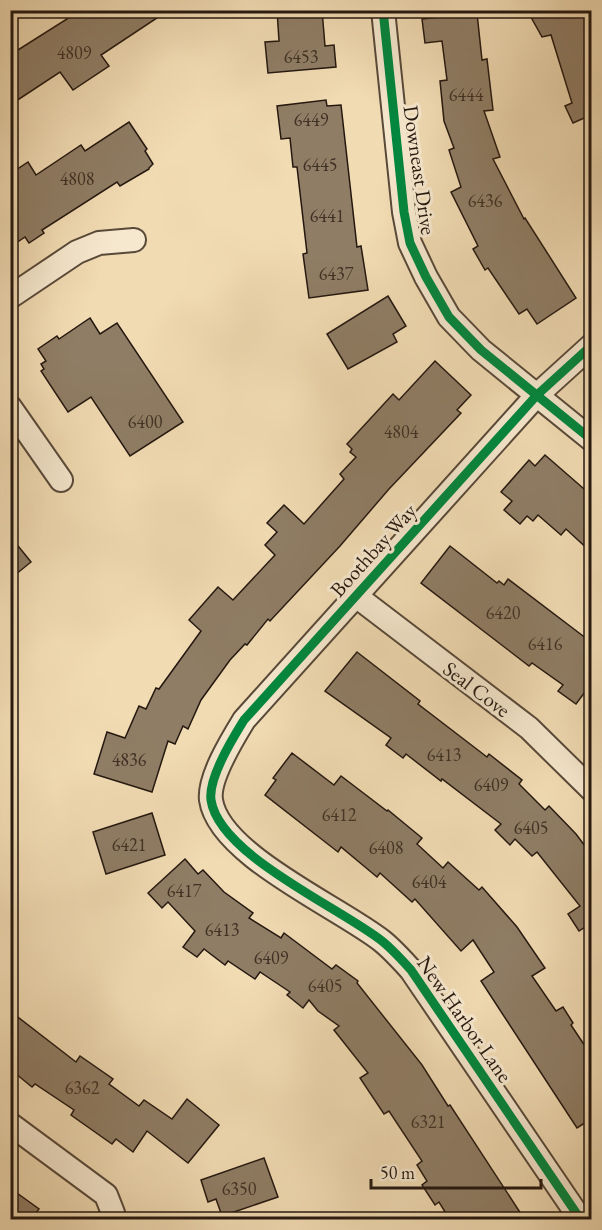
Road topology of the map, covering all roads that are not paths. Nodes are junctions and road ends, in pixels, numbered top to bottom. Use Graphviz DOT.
graph roads {
  1 [pos="383,10"];
  2 [pos="134,240"];
  3 [pos="10,297"];
  4 [pos="591,345"];
  5 [pos="537,395"];
  6 [pos="10,407"];
  7 [pos="591,440"];
  8 [pos="61,480"];
  9 [pos="356,596"];
  10 [pos="591,790"];
  11 [pos="211,799"];
  12 [pos="10,1124"];
  13 [pos="113,1216"];
  14 [pos="581,1220"];
  1 -- 5 [label="street, Downeast Drive"];
  2 -- 3 [label="street"];
  4 -- 5 [label="street, Boothbay Way"];
  5 -- 7 [label="street, Downeast Drive"];
  5 -- 9 [label="street, Boothbay Way"];
  6 -- 8 [label="street"];
  9 -- 10 [label="street, Seal Cove"];
  9 -- 11 [label="street, Boothbay Way"];
  11 -- 14 [label="street, New Harbor Lane"];
  12 -- 13 [label="street"];
}
